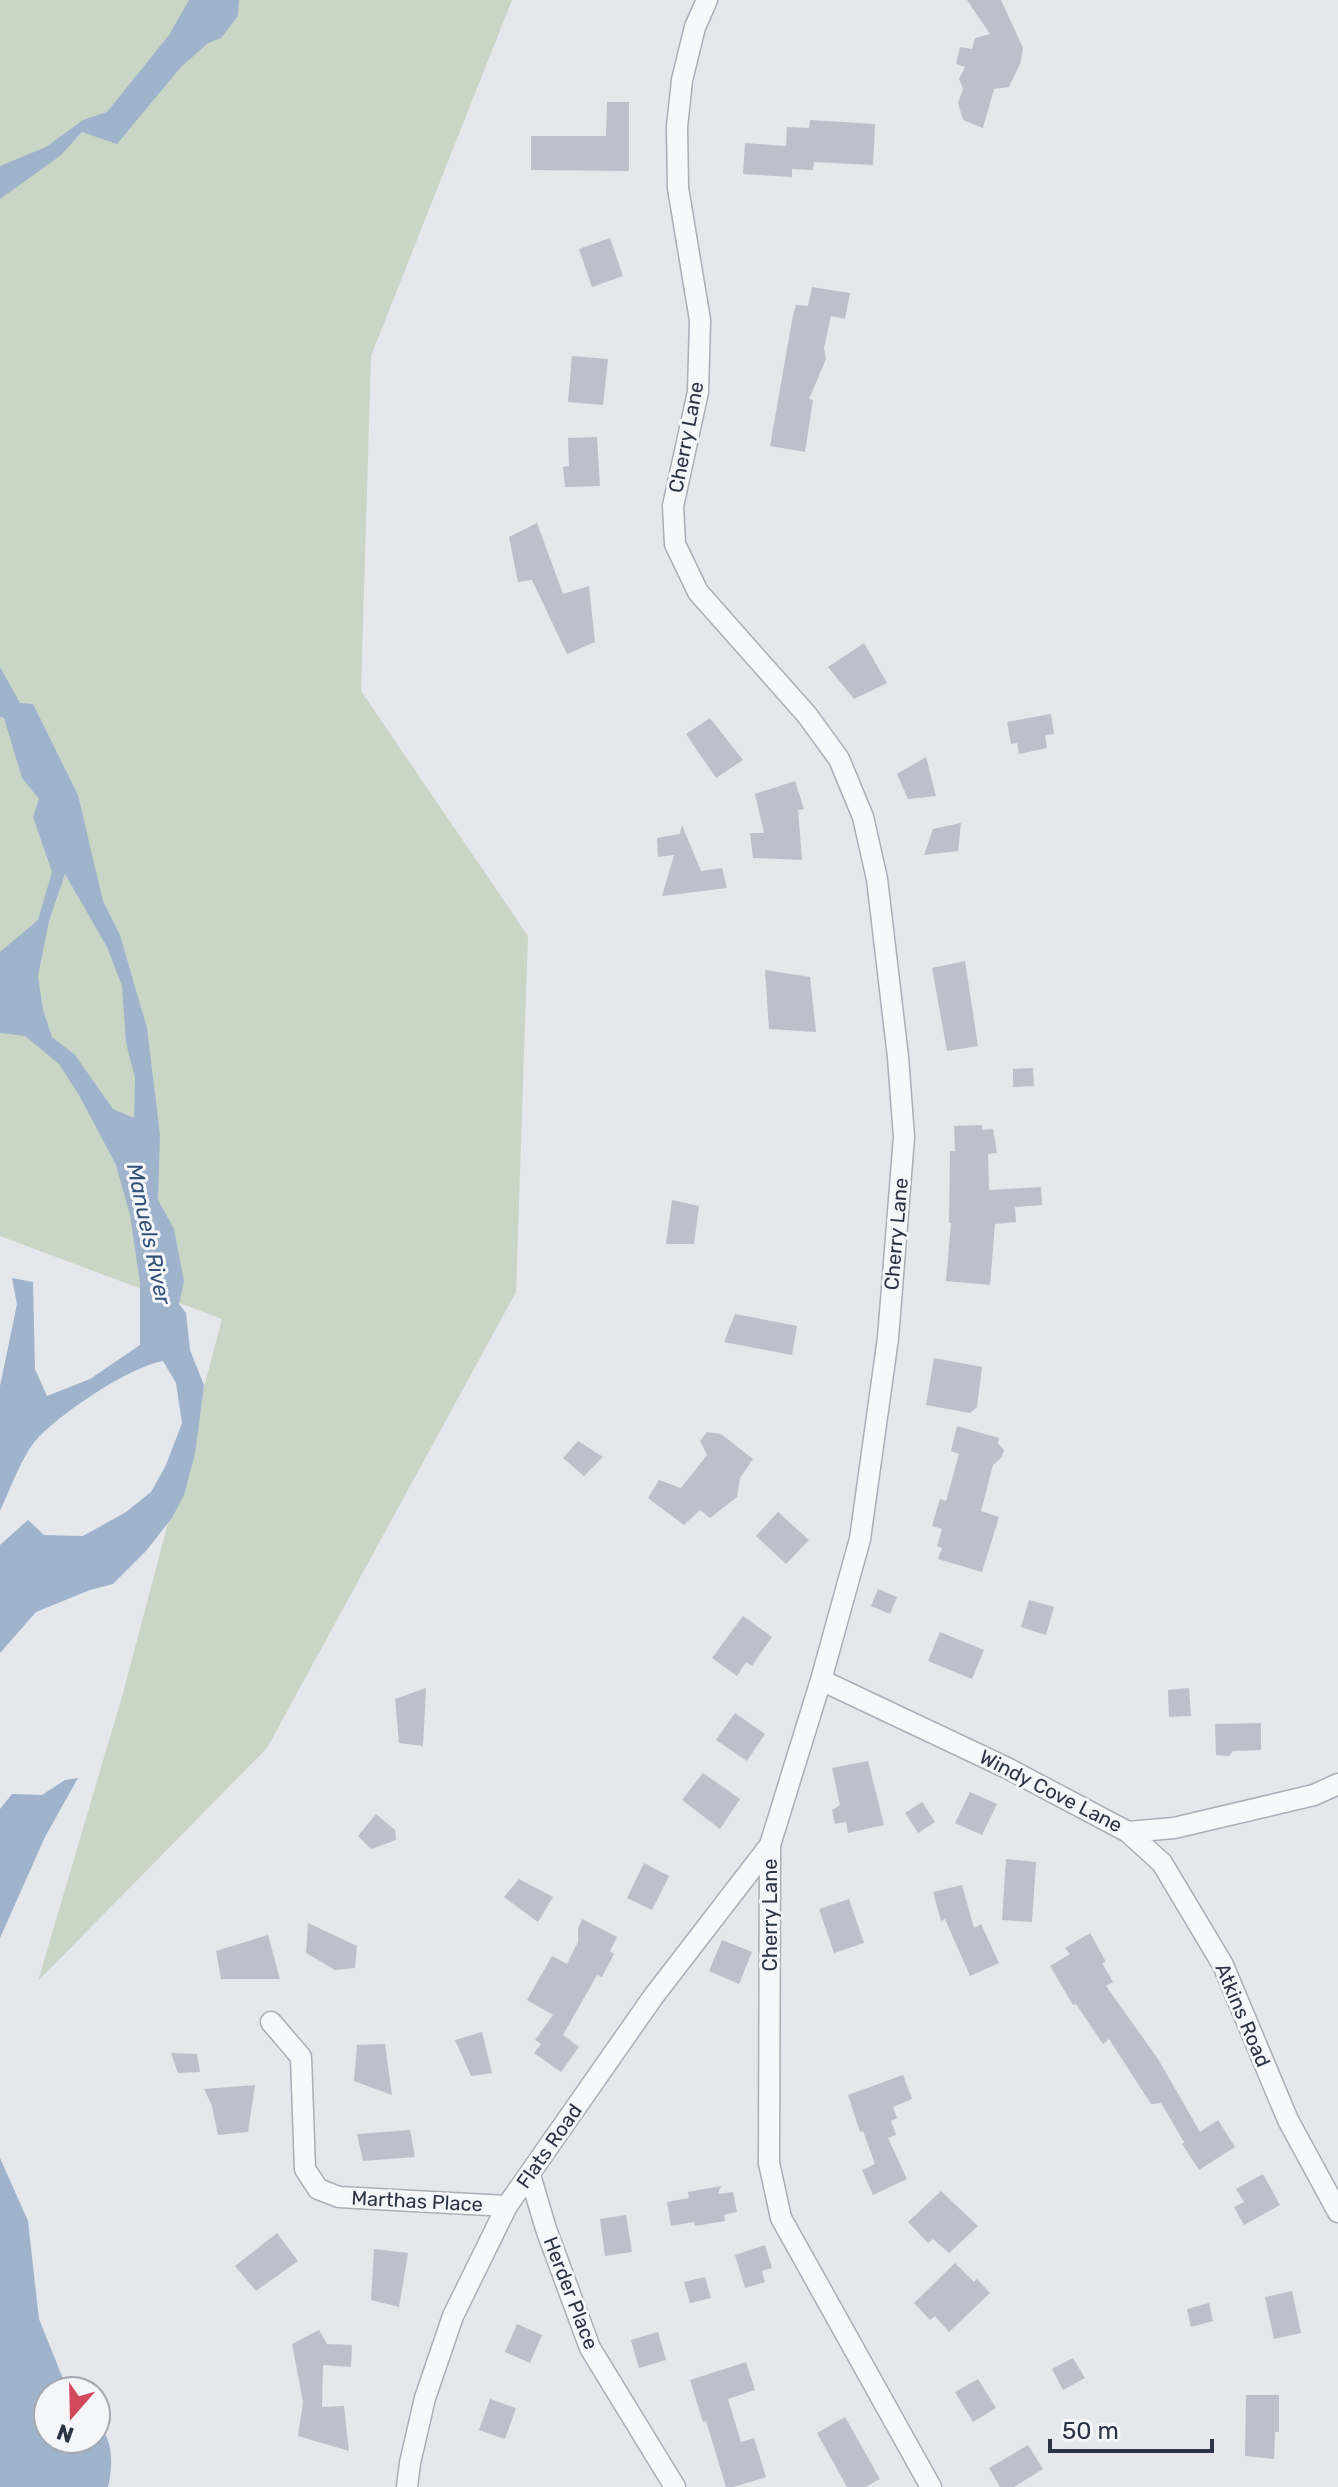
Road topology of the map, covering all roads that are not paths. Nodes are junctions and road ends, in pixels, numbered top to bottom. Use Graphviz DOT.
graph roads {
  1 [pos="707,0"];
  2 [pos="821,1680"];
  3 [pos="1338,1784"];
  4 [pos="1128,1832"];
  5 [pos="770,1845"];
  6 [pos="271,2022"];
  7 [pos="530,2175"];
  8 [pos="507,2206"];
  9 [pos="1338,2212"];
  10 [pos="407,2487"];
  11 [pos="675,2487"];
  12 [pos="931,2487"];
  1 -- 2 [label="street, Cherry Lane"];
  2 -- 4 [label="street, Windy Cove Lane"];
  2 -- 5 [label="street, Cherry Lane"];
  3 -- 4 [label="street, Windy Cove Lane"];
  4 -- 9 [label="street, Atkins Road"];
  5 -- 7 [label="street, Flats Road"];
  5 -- 12 [label="street, Cherry Lane"];
  6 -- 8 [label="street, Marthas Place"];
  7 -- 8 [label="street, Flats Road"];
  7 -- 11 [label="street, Herder Place"];
  8 -- 10 [label="street, Flats Road"];
}
